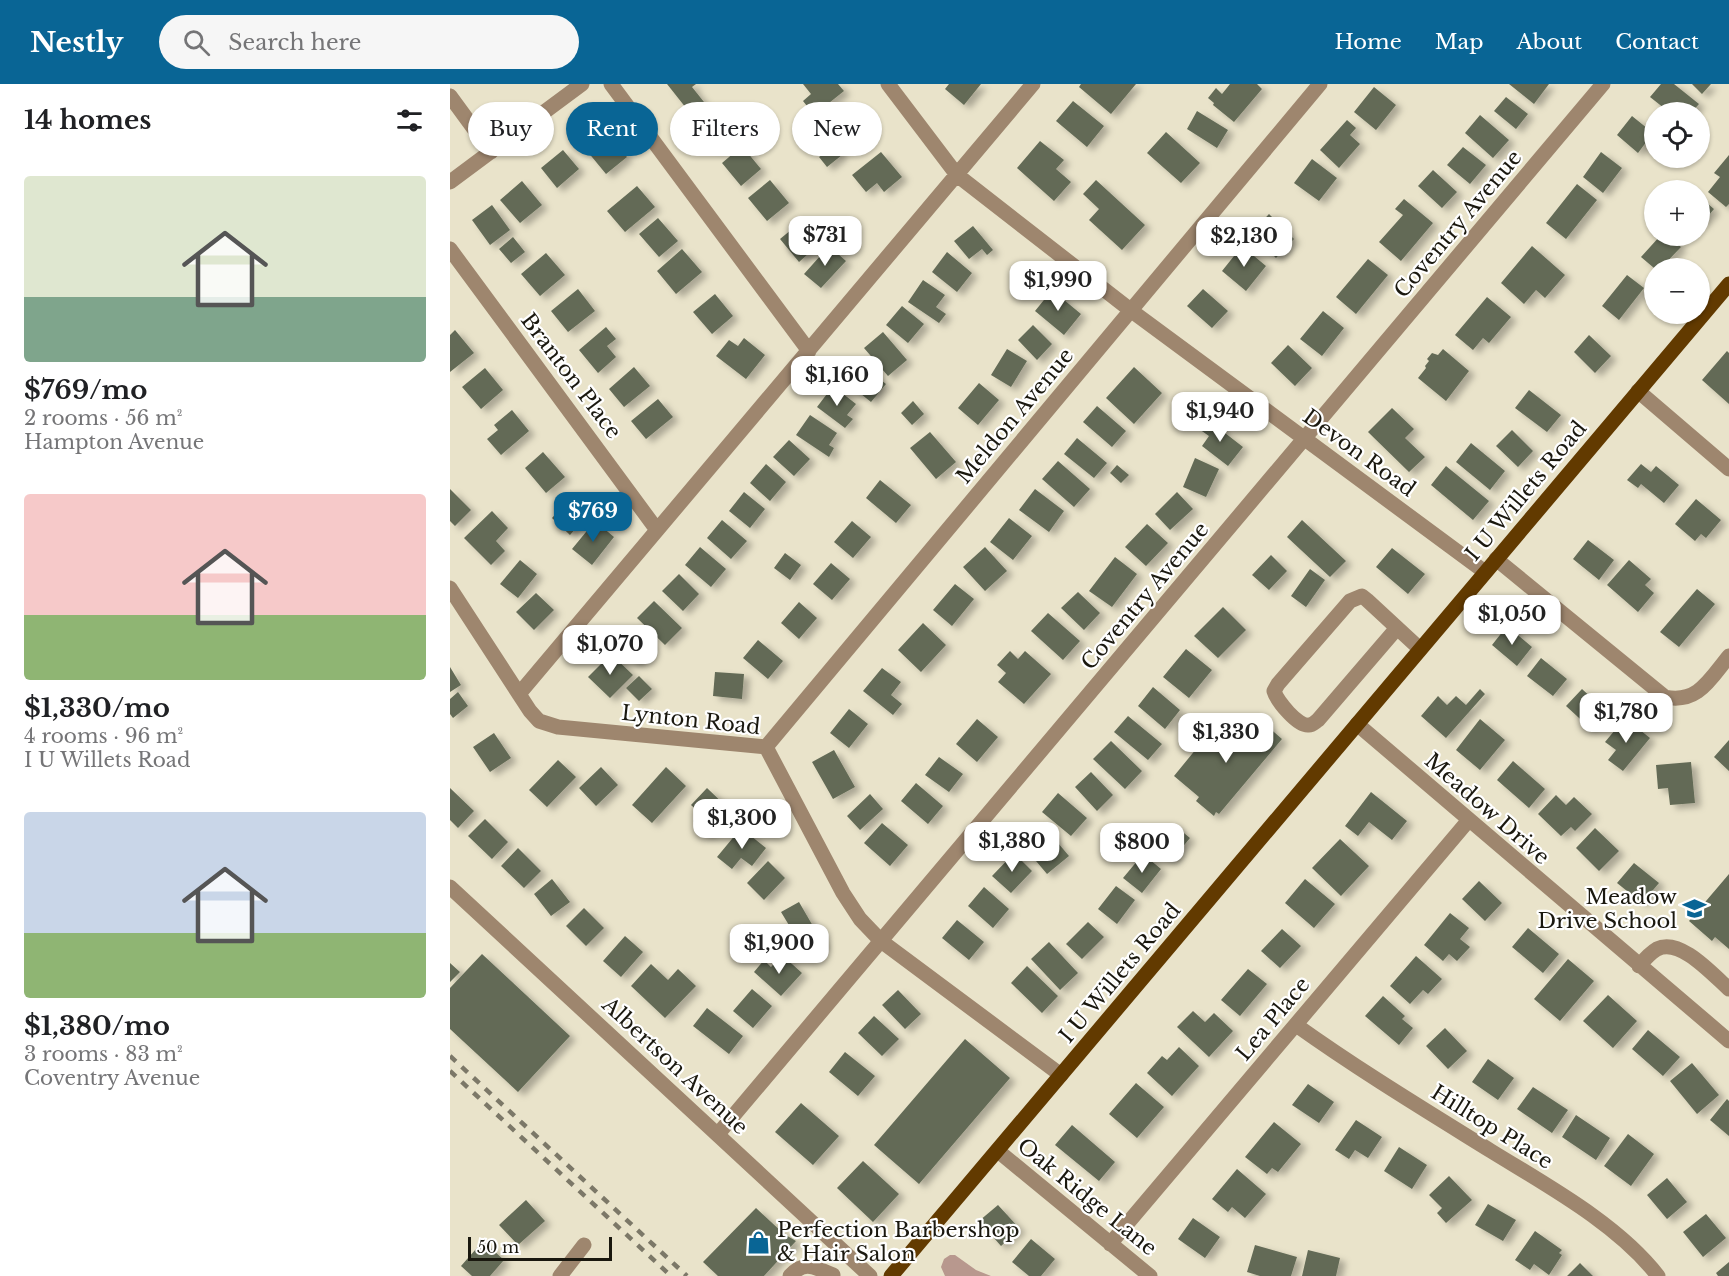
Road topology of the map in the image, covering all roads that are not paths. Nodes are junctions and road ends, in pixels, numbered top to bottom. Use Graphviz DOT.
graph roads {
  1 [pos="582,84"];
  2 [pos="611,84"];
  3 [pos="888,84"];
  4 [pos="1033,84"];
  5 [pos="1320,84"];
  6 [pos="1604,84"];
  7 [pos="450,96"];
  8 [pos="554,105"];
  9 [pos="468,121"];
  10 [pos="485,156"];
  11 [pos="957,175"];
  12 [pos="450,182"];
  13 [pos="450,249"];
  14 [pos="1729,284"];
  15 [pos="1131,310"];
  16 [pos="809,351"];
  17 [pos="1638,391"];
  18 [pos="1305,439"];
  19 [pos="1729,469"];
  20 [pos="657,530"];
  21 [pos="1496,559"];
  22 [pos="1485,572"];
  23 [pos="450,588"];
  24 [pos="1397,628"];
  25 [pos="1420,649"];
  26 [pos="1729,656"];
  27 [pos="519,694"];
  28 [pos="1357,724"];
  29 [pos="766,747"];
  30 [pos="1468,821"];
  31 [pos="450,887"];
  32 [pos="881,941"];
  33 [pos="1639,966"];
  34 [pos="1729,989"];
  35 [pos="1296,1025"];
  36 [pos="1729,1041"];
  37 [pos="1061,1075"];
  38 [pos="718,1134"];
  39 [pos="998,1151"];
  40 [pos="1110,1244"];
  41 [pos="584,1245"];
  42 [pos="849,1256"];
  43 [pos="897,1274"];
  44 [pos="832,1275"];
  45 [pos="560,1276"];
  46 [pos="790,1276"];
  47 [pos="870,1276"];
  48 [pos="1150,1276"];
  49 [pos="1658,1276"];
  1 -- 8 [label="street"];
  2 -- 16 [label="street"];
  3 -- 11 [label="street, Devon Road"];
  4 -- 11 [label="street"];
  5 -- 15 [label="street, Meldon Avenue"];
  6 -- 18 [label="street, Coventry Avenue"];
  7 -- 9 [label="street"];
  10 -- 12 [label="street"];
  11 -- 15 [label="street, Devon Road"];
  11 -- 16 [label="street"];
  13 -- 20 [label="street, Branton Place"];
  14 -- 17 [label="main road, I U Willets Road"];
  15 -- 18 [label="street, Devon Road"];
  15 -- 29 [label="street, Meldon Avenue"];
  16 -- 20 [label="street"];
  17 -- 19 [label="street"];
  17 -- 21 [label="main road, I U Willets Road"];
  18 -- 22 [label="street, Devon Road"];
  18 -- 32 [label="street, Coventry Avenue"];
  20 -- 27 [label="street"];
  21 -- 22 [label="main road, I U Willets Road"];
  21 -- 26 [label="street"];
  22 -- 25 [label="main road, I U Willets Road"];
  23 -- 27 [label="street, Lynton Road"];
  24 -- 24 [label="street"];
  24 -- 25 [label="street"];
  25 -- 28 [label="main road, I U Willets Road"];
  27 -- 29 [label="street, Lynton Road"];
  28 -- 30 [label="street, Meadow Drive"];
  28 -- 37 [label="main road, I U Willets Road"];
  29 -- 32 [label="street, Lynton Road"];
  30 -- 33 [label="street, Meadow Drive"];
  30 -- 35 [label="street, Lea Place"];
  31 -- 38 [label="street, Albertson Avenue"];
  32 -- 37 [label="street, Lynton Road"];
  32 -- 38 [label="street, Coventry Avenue"];
  33 -- 34 [label="street"];
  33 -- 36 [label="street, Meadow Drive"];
  35 -- 40 [label="street, Lea Place"];
  35 -- 49 [label="street, Hilltop Place"];
  37 -- 39 [label="main road, I U Willets Road"];
  38 -- 42 [label="street, Albertson Avenue"];
  39 -- 40 [label="street, Oak Ridge Lane"];
  39 -- 43 [label="main road, I U Willets Road"];
  40 -- 48 [label="street, Oak Ridge Lane"];
  41 -- 45 [label="street"];
  42 -- 44 [label="street"];
  42 -- 47 [label="street, Albertson Avenue"];
  44 -- 46 [label="street"];
}
